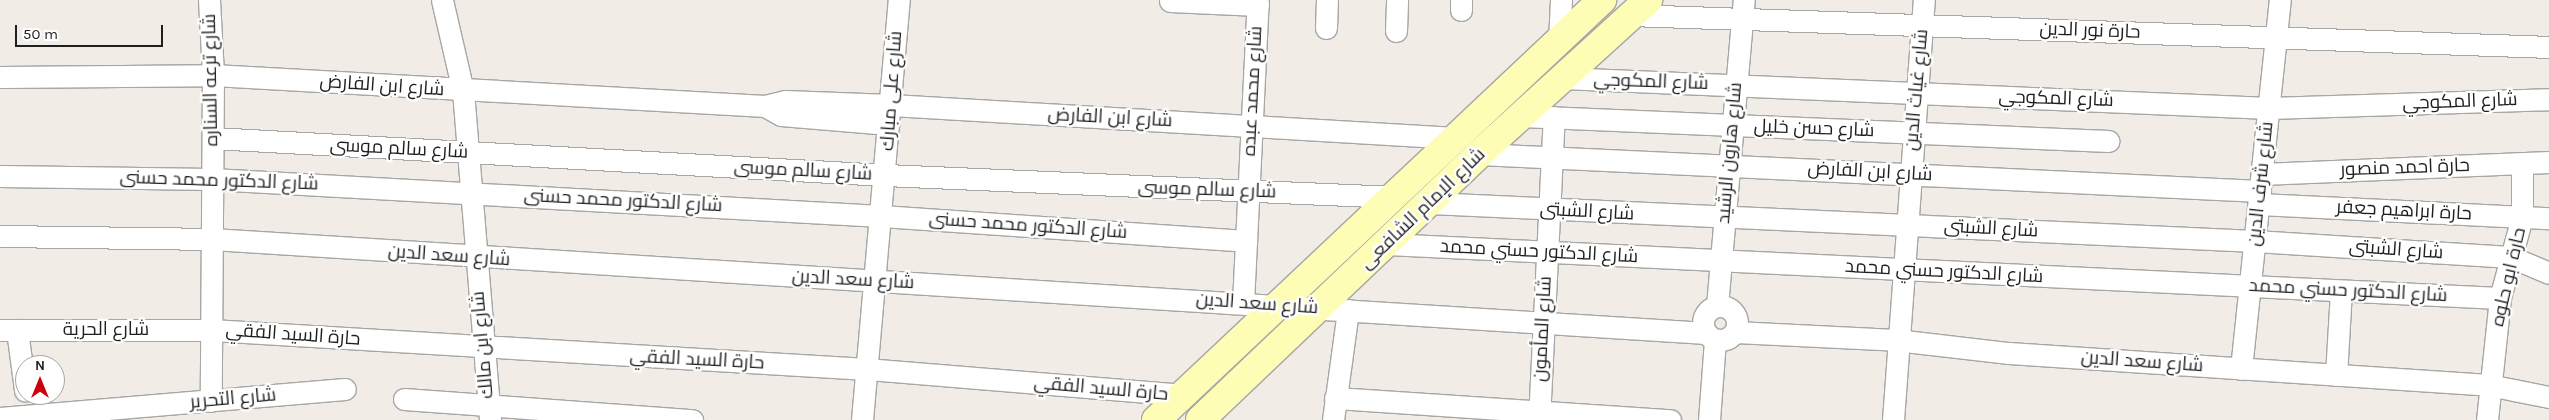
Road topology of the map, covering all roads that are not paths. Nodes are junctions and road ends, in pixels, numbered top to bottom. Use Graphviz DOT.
graph roads {
  1 [pos="209,0"];
  2 [pos="442,0"];
  3 [pos="899,0"];
  4 [pos="1327,0"];
  5 [pos="1397,0"];
  6 [pos="1561,0"];
  7 [pos="1602,0"];
  8 [pos="1924,0"];
  9 [pos="2280,0"];
  10 [pos="1170,1"];
  11 [pos="1258,3"];
  12 [pos="1639,8"];
  13 [pos="1743,10"];
  14 [pos="1923,26"];
  15 [pos="1326,28"];
  16 [pos="1396,31"];
  17 [pos="2276,38"];
  18 [pos="1560,40"];
  19 [pos="2549,47"];
  20 [pos="213,76"];
  21 [pos="0,77"];
  22 [pos="1562,78"];
  23 [pos="1736,85"];
  24 [pos="463,91"];
  25 [pos="1915,93"];
  26 [pos="2549,99"];
  27 [pos="2269,108"];
  28 [pos="890,115"];
  29 [pos="1521,116"];
  30 [pos="1554,117"];
  31 [pos="1732,125"];
  32 [pos="1251,126"];
  33 [pos="1912,133"];
  34 [pos="213,138"];
  35 [pos="1456,138"];
  36 [pos="2108,141"];
  37 [pos="468,153"];
  38 [pos="1479,154"];
  39 [pos="1552,157"];
  40 [pos="2549,162"];
  41 [pos="2522,163"];
  42 [pos="1729,166"];
  43 [pos="1909,174"];
  44 [pos="885,175"];
  45 [pos="0,176"];
  46 [pos="212,179"];
  47 [pos="2260,190"];
  48 [pos="1248,192"];
  49 [pos="471,193"];
  50 [pos="1394,197"];
  51 [pos="1430,204"];
  52 [pos="1550,210"];
  53 [pos="881,216"];
  54 [pos="2522,217"];
  55 [pos="1724,218"];
  56 [pos="2549,218"];
  57 [pos="1906,225"];
  58 [pos="0,236"];
  59 [pos="212,239"];
  60 [pos="1246,241"];
  61 [pos="2255,241"];
  62 [pos="1387,244"];
  63 [pos="1547,253"];
  64 [pos="475,258"];
  65 [pos="2511,258"];
  66 [pos="1721,261"];
  67 [pos="1902,270"];
  68 [pos="2549,273"];
  69 [pos="875,282"];
  70 [pos="2250,286"];
  71 [pos="2341,290"];
  72 [pos="2500,298"];
  73 [pos="1243,303"];
  74 [pos="1278,305"];
  75 [pos="1717,306"];
  76 [pos="1320,308"];
  77 [pos="1348,310"];
  78 [pos="1543,322"];
  79 [pos="9,330"];
  80 [pos="212,330"];
  81 [pos="1735,332"];
  82 [pos="1710,337"];
  83 [pos="1896,340"];
  84 [pos="483,348"];
  85 [pos="16,355"];
  86 [pos="866,369"];
  87 [pos="2241,369"];
  88 [pos="2336,375"];
  89 [pos="2490,386"];
  90 [pos="345,389"];
  91 [pos="1183,395"];
  92 [pos="2549,397"];
  93 [pos="404,398"];
  94 [pos="1335,398"];
  95 [pos="211,401"];
  96 [pos="27,405"];
  97 [pos="489,412"];
  98 [pos="564,415"];
  99 [pos="1539,415"];
  100 [pos="0,418"];
  101 [pos="29,419"];
  102 [pos="680,419"];
  103 [pos="862,420"];
  104 [pos="1156,420"];
  105 [pos="1200,420"];
  106 [pos="1333,420"];
  107 [pos="1670,420"];
  108 [pos="1709,420"];
  109 [pos="1892,420"];
  110 [pos="2487,420"];
  1 -- 20 [label="street, شارع ترعه السناره"];
  2 -- 24 [label="street, شارع ابن مالك"];
  3 -- 28 [label="street, شارع على مبارك"];
  4 -- 15 [label="street"];
  5 -- 16 [label="street"];
  6 -- 18 [label="street"];
  7 -- 18 [label="main road, شارع الإمام الشافعى"];
  8 -- 14 [label="street, شارع غياث الدين"];
  9 -- 17 [label="street, شارع شرف الدين"];
  10 -- 11 [label="street"];
  11 -- 32 [label="street, شارع محمد عبده"];
  12 -- 13 [label="street, حارة نور الدين"];
  12 -- 22 [label="main road, شارع الإمام الشافعى"];
  13 -- 14 [label="street, حارة نور الدين"];
  13 -- 23 [label="street, شارع هارون الرشيد"];
  14 -- 17 [label="street, حارة نور الدين"];
  14 -- 25 [label="street, شارع غياث الدين"];
  17 -- 19 [label="street, حارة نور الدين"];
  17 -- 27 [label="street, شارع شرف الدين"];
  18 -- 35 [label="main road, شارع الإمام الشافعى"];
  20 -- 21 [label="street, شارع ابن الفارض"];
  20 -- 24 [label="street, شارع ابن الفارض"];
  20 -- 34 [label="street, شارع ترعه السناره"];
  22 -- 23 [label="street, شارع المكوجي"];
  22 -- 29 [label="main road, شارع الإمام الشافعى"];
  23 -- 25 [label="street, شارع المكوجي"];
  23 -- 31 [label="street, شارع هارون الرشيد"];
  24 -- 28 [label="street, شارع ابن الفارض"];
  24 -- 37 [label="street, شارع ابن مالك"];
  25 -- 27 [label="street, شارع المكوجي"];
  25 -- 33 [label="street, شارع غياث الدين"];
  26 -- 27 [label="street, شارع المكوجي"];
  27 -- 47 [label="street, شارع شرف الدين"];
  28 -- 32 [label="street, شارع ابن الفارض"];
  28 -- 44 [label="street, شارع على مبارك"];
  29 -- 30 [label="street, شارع حسن خليل"];
  29 -- 38 [label="main road, شارع الإمام الشافعى"];
  30 -- 31 [label="street, شارع حسن خليل"];
  30 -- 39 [label="street, شارع المأمون"];
  31 -- 33 [label="street, شارع حسن خليل"];
  31 -- 42 [label="street, شارع هارون الرشيد"];
  32 -- 35 [label="street, شارع ابن الفارض"];
  32 -- 48 [label="street, شارع محمد عبده"];
  33 -- 36 [label="street, شارع حسن خليل"];
  33 -- 43 [label="street, شارع غياث الدين"];
  34 -- 37 [label="street, شارع سالم موسى"];
  34 -- 46 [label="street, شارع ترعه السناره"];
  35 -- 50 [label="main road, شارع الإمام الشافعى"];
  37 -- 44 [label="street, شارع سالم موسى"];
  37 -- 49 [label="street, شارع ابن مالك"];
  38 -- 39 [label="street, شارع ابن الفارض"];
  38 -- 51 [label="main road, شارع الإمام الشافعى"];
  39 -- 42 [label="street, شارع ابن الفارض"];
  39 -- 52 [label="street, شارع المأمون"];
  40 -- 41 [label="street, حارة احمد منصور"];
  41 -- 47 [label="street, حارة احمد منصور"];
  41 -- 54 [label="street, حارة ابو حلوه"];
  42 -- 43 [label="street, شارع ابن الفارض"];
  42 -- 55 [label="street, شارع هارون الرشيد"];
  43 -- 47 [label="street, شارع ابن الفارض"];
  43 -- 57 [label="street, شارع غياث الدين"];
  44 -- 48 [label="street, شارع سالم موسى"];
  44 -- 53 [label="street, شارع على مبارك"];
  45 -- 46 [label="street, شارع الدكتور محمد حسنى"];
  46 -- 49 [label="street, شارع الدكتور محمد حسنى"];
  46 -- 59 [label="street, شارع ترعه السناره"];
  47 -- 54 [label="street, حارة ابراهيم جعفر"];
  47 -- 61 [label="street, شارع شرف الدين"];
  48 -- 50 [label="street, شارع سالم موسى"];
  48 -- 60 [label="street, شارع محمد عبده"];
  49 -- 53 [label="street, شارع الدكتور محمد حسنى"];
  49 -- 64 [label="street, شارع ابن مالك"];
  50 -- 74 [label="main road, شارع الإمام الشافعى"];
  51 -- 52 [label="street, شارع الشبتى"];
  51 -- 62 [label="main road, شارع الإمام الشافعى"];
  52 -- 55 [label="street, شارع الشبتى"];
  52 -- 63 [label="street, شارع المأمون"];
  53 -- 60 [label="street, شارع الدكتور محمد حسنى"];
  53 -- 69 [label="street, شارع على مبارك"];
  54 -- 56 [label="street, حارة ابراهيم جعفر"];
  54 -- 65 [label="street, حارة ابو حلوه"];
  55 -- 57 [label="street, شارع الشبتى"];
  55 -- 66 [label="street, شارع هارون الرشيد"];
  57 -- 61 [label="street, شارع الشبتى"];
  57 -- 67 [label="street, شارع غياث الدين"];
  58 -- 59 [label="street, شارع سعد الدين"];
  59 -- 64 [label="street, شارع سعد الدين"];
  59 -- 80 [label="street, شارع ترعه السناره"];
  60 -- 73 [label="street, شارع محمد عبده"];
  61 -- 65 [label="street, شارع الشبتى"];
  61 -- 70 [label="street, شارع شرف الدين"];
  62 -- 63 [label="street, شارع الدكتور حسني محمد"];
  62 -- 76 [label="main road, شارع الإمام الشافعى"];
  63 -- 66 [label="street, شارع الدكتور حسني محمد"];
  63 -- 78 [label="street, شارع المأمون"];
  64 -- 69 [label="street, شارع سعد الدين"];
  64 -- 84 [label="street, شارع ابن مالك"];
  65 -- 68 [label="street, شارع الشبتى"];
  65 -- 72 [label="street, حارة ابو حلوه"];
  66 -- 67 [label="street, شارع الدكتور حسني محمد"];
  66 -- 75 [label="street, شارع هارون الرشيد"];
  67 -- 70 [label="street, شارع الدكتور حسني محمد"];
  67 -- 83 [label="street, شارع غياث الدين"];
  69 -- 73 [label="street, شارع سعد الدين"];
  69 -- 86 [label="street, شارع على مبارك"];
  70 -- 71 [label="street, شارع الدكتور حسني محمد"];
  70 -- 87 [label="street, شارع شرف الدين"];
  71 -- 72 [label="street, شارع الدكتور حسني محمد"];
  71 -- 88 [label="street"];
  72 -- 89 [label="street, حارة ابو حلوه"];
  73 -- 74 [label="street, شارع سعد الدين"];
  74 -- 76 [label="street, شارع سعد الدين"];
  74 -- 91 [label="main road, شارع الإمام الشافعى"];
  75 -- 81 [label="street"];
  75 -- 82 [label="street"];
  76 -- 77 [label="street, شارع سعد الدين"];
  76 -- 105 [label="main road, شارع الإمام الشافعى"];
  77 -- 78 [label="street, شارع سعد الدين"];
  77 -- 94 [label="street"];
  78 -- 82 [label="street, شارع سعد الدين"];
  78 -- 99 [label="street, شارع المأمون"];
  79 -- 80 [label="street, شارع الحرية"];
  79 -- 85 [label="street"];
  80 -- 84 [label="street, حارة السيد الفقي"];
  80 -- 95 [label="street, شارع ترعه السناره"];
  81 -- 82 [label="street"];
  81 -- 83 [label="street, شارع سعد الدين"];
  82 -- 108 [label="street"];
  83 -- 87 [label="street, شارع سعد الدين"];
  83 -- 109 [label="street, شارع غياث الدين"];
  84 -- 86 [label="street, حارة السيد الفقي"];
  84 -- 97 [label="street, شارع ابن مالك"];
  86 -- 91 [label="street, حارة السيد الفقي"];
  86 -- 103 [label="street, شارع على مبارك"];
  87 -- 88 [label="street, شارع سعد الدين"];
  88 -- 89 [label="street, شارع سعد الدين"];
  89 -- 92 [label="street, شارع سعد الدين"];
  89 -- 110 [label="street, حارة ابو حلوه"];
  90 -- 95 [label="street, شارع التحرير"];
  91 -- 104 [label="main road, شارع الإمام الشافعى"];
  93 -- 97 [label="street"];
  94 -- 99 [label="street"];
  94 -- 106 [label="street"];
  95 -- 101 [label="street, شارع التحرير"];
  96 -- 101 [label="street"];
  97 -- 98 [label="street"];
  98 -- 102 [label="street"];
  99 -- 107 [label="street"];
  100 -- 101 [label="street, شارع التحرير"];
}
